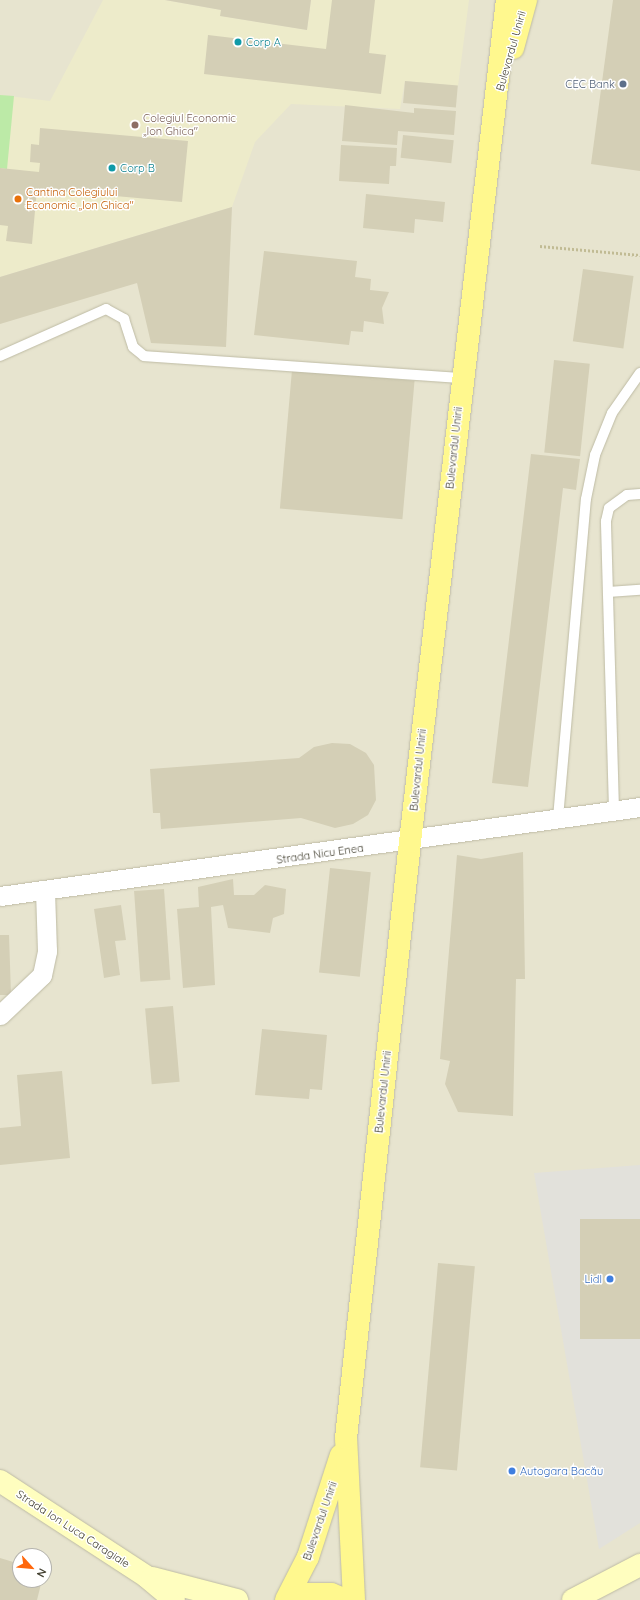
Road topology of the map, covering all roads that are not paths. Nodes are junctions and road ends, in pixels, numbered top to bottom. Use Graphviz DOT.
graph roads {
  1 [pos="507,0"];
  2 [pos="526,0"];
  3 [pos="497,103"];
  4 [pos="0,356"];
  5 [pos="640,373"];
  6 [pos="462,378"];
  7 [pos="640,494"];
  8 [pos="640,590"];
  9 [pos="608,592"];
  10 [pos="640,807"];
  11 [pos="614,810"];
  12 [pos="558,818"];
  13 [pos="410,842"];
  14 [pos="45,890"];
  15 [pos="0,896"];
  16 [pos="0,1015"];
  17 [pos="346,1438"];
  18 [pos="0,1481"];
  19 [pos="640,1565"];
  20 [pos="147,1576"];
  21 [pos="174,1600"];
  22 [pos="237,1600"];
  23 [pos="286,1600"];
  24 [pos="292,1600"];
  25 [pos="346,1600"];
  26 [pos="354,1600"];
  27 [pos="573,1600"];
  1 -- 3 [label="main road, Bulevardul Unirii"];
  2 -- 3 [label="main road, Bulevardul Unirii"];
  3 -- 6 [label="main road, Bulevardul Unirii"];
  4 -- 6 [label="lane"];
  5 -- 12 [label="lane"];
  6 -- 13 [label="main road, Bulevardul Unirii"];
  7 -- 9 [label="lane"];
  8 -- 9 [label="lane"];
  9 -- 11 [label="lane"];
  10 -- 11 [label="street, Strada Nicu Enea"];
  11 -- 12 [label="street, Strada Nicu Enea"];
  12 -- 13 [label="street, Strada Nicu Enea"];
  13 -- 14 [label="street, Strada Nicu Enea"];
  13 -- 17 [label="main road, Bulevardul Unirii"];
  14 -- 15 [label="street, Strada Nicu Enea"];
  14 -- 16 [label="street"];
  17 -- 23 [label="main road, Bulevardul Unirii"];
  17 -- 26 [label="main road, Bulevardul Unirii"];
  18 -- 20 [label="main road, Strada Ion Luca Caragiale"];
  19 -- 27 [label="main road"];
  20 -- 21 [label="main road, Strada Ion Luca Caragiale"];
  20 -- 22 [label="main road, Strada Ion Luca Caragiale"];
  24 -- 25 [label="main road"];
}
